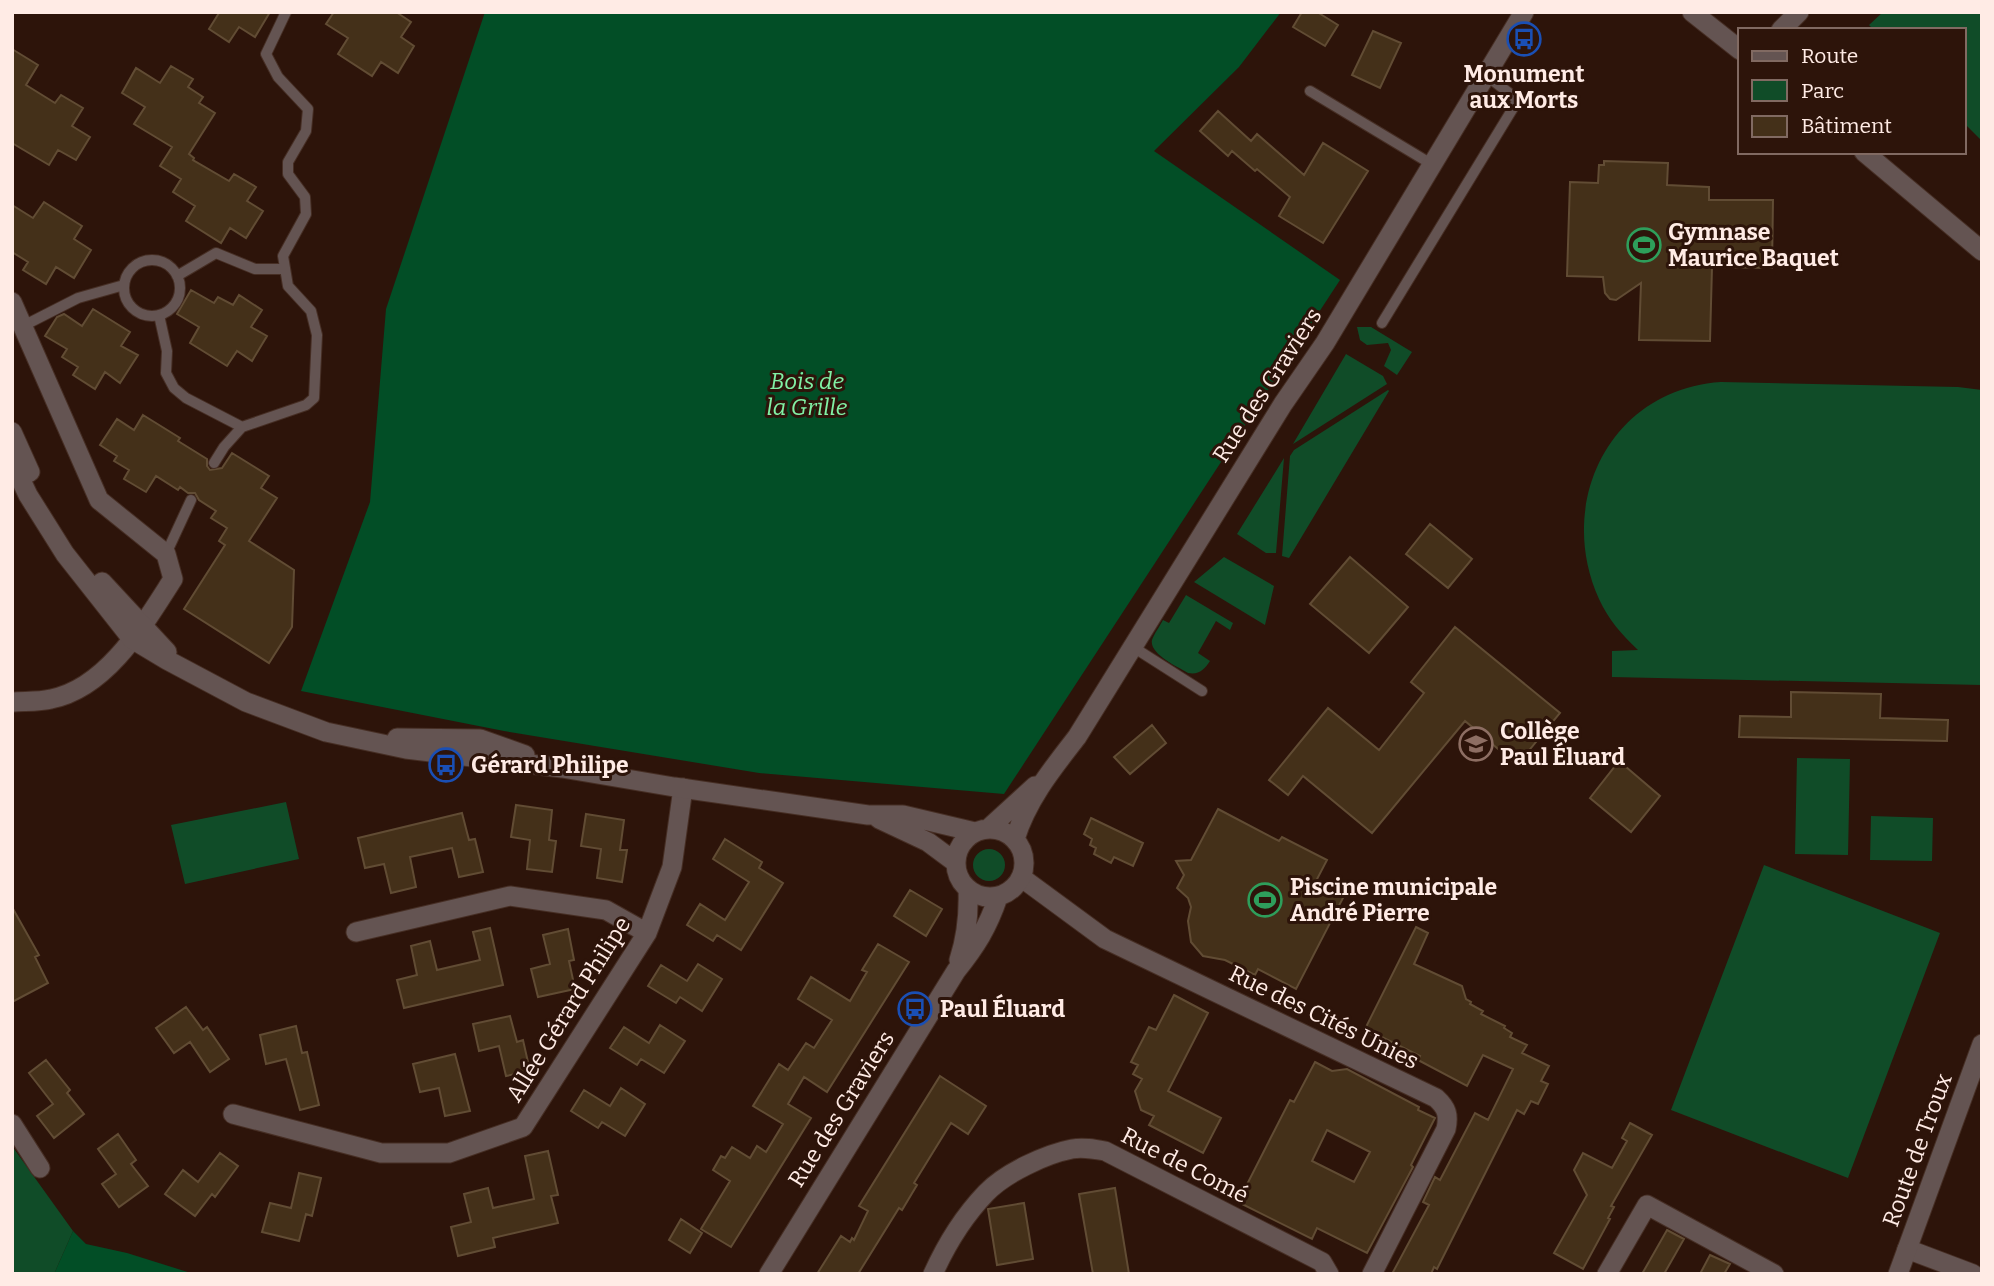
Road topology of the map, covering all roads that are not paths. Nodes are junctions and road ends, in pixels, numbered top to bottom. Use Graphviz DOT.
graph roads {
  1 [pos="286,12"];
  2 [pos="1524,12"];
  3 [pos="1692,12"];
  4 [pos="1799,12"];
  5 [pos="1783,28"];
  6 [pos="1738,48"];
  7 [pos="1486,75"];
  8 [pos="1310,91"];
  9 [pos="1866,154"];
  10 [pos="1433,164"];
  11 [pos="1982,250"];
  12 [pos="285,269"];
  13 [pos="177,276"];
  14 [pos="124,285"];
  15 [pos="12,302"];
  16 [pos="159,315"];
  17 [pos="1382,323"];
  18 [pos="23,326"];
  19 [pos="242,427"];
  20 [pos="12,432"];
  21 [pos="12,461"];
  22 [pos="214,463"];
  23 [pos="191,500"];
  24 [pos="166,554"];
  25 [pos="137,633"];
  26 [pos="1133,647"];
  27 [pos="1202,691"];
  28 [pos="12,702"];
  29 [pos="1044,779"];
  30 [pos="683,788"];
  31 [pos="868,815"];
  32 [pos="982,830"];
  33 [pos="1015,839"];
  34 [pos="955,862"];
  35 [pos="1022,878"];
  36 [pos="968,889"];
  37 [pos="998,897"];
  38 [pos="356,932"];
  39 [pos="647,933"];
  40 [pos="956,971"];
  41 [pos="1982,1044"];
  42 [pos="233,1114"];
  43 [pos="12,1124"];
  44 [pos="40,1168"];
  45 [pos="1907,1249"];
  46 [pos="769,1274"];
  47 [pos="933,1274"];
  48 [pos="1329,1274"];
  49 [pos="1372,1274"];
  50 [pos="1607,1274"];
  51 [pos="1773,1274"];
  52 [pos="1898,1274"];
  53 [pos="1973,1274"];
  1 -- 12 [label="lane"];
  2 -- 7 [label="street, Rue des Graviers"];
  3 -- 6 [label="street"];
  4 -- 5 [label="street"];
  7 -- 10 [label="street, Rue des Graviers"];
  7 -- 17 [label="lane"];
  8 -- 10 [label="lane"];
  9 -- 11 [label="street"];
  10 -- 26 [label="street, Rue des Graviers"];
  12 -- 13 [label="lane"];
  12 -- 19 [label="lane"];
  13 -- 14 [label="lane"];
  13 -- 16 [label="lane"];
  14 -- 16 [label="lane"];
  14 -- 18 [label="lane"];
  15 -- 18 [label="street"];
  16 -- 19 [label="lane"];
  18 -- 24 [label="street"];
  19 -- 22 [label="lane"];
  20 -- 25 [label="street"];
  21 -- 25 [label="street"];
  23 -- 24 [label="lane"];
  24 -- 25 [label="street"];
  25 -- 28 [label="street"];
  25 -- 30 [label="street"];
  26 -- 27 [label="lane"];
  26 -- 29 [label="street, Rue des Graviers"];
  29 -- 32 [label="street, Rue des Graviers"];
  29 -- 33 [label="street, Rue des Graviers"];
  30 -- 31 [label="street"];
  30 -- 39 [label="street, Allée Gérard Philipe"];
  31 -- 32 [label="street"];
  31 -- 34 [label="street"];
  32 -- 33 [label="street"];
  32 -- 34 [label="street"];
  33 -- 35 [label="street"];
  34 -- 36 [label="street"];
  35 -- 37 [label="street"];
  35 -- 49 [label="street, Rue des Cités Unies"];
  36 -- 37 [label="street"];
  36 -- 40 [label="street, Rue des Graviers"];
  37 -- 40 [label="street, Rue des Graviers"];
  38 -- 39 [label="street"];
  39 -- 42 [label="street, Allée Gérard Philipe"];
  40 -- 46 [label="street, Rue des Graviers"];
  41 -- 45 [label="street, Route de Troux"];
  43 -- 44 [label="street"];
  45 -- 52 [label="street, Route de Troux"];
  45 -- 53 [label="street"];
  47 -- 48 [label="street, Rue de Comé"];
  50 -- 51 [label="street"];
}
